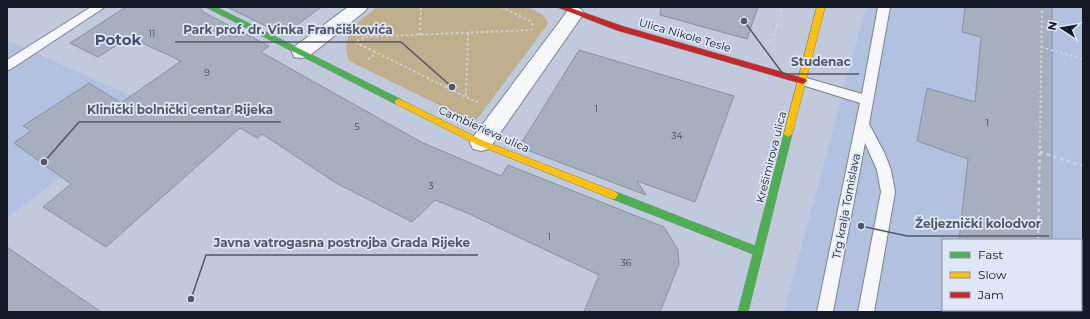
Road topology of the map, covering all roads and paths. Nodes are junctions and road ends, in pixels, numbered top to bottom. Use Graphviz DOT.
graph roads {
  1 [pos="99,7"];
  2 [pos="210,7"];
  3 [pos="359,7"];
  4 [pos="421,7"];
  5 [pos="500,7"];
  6 [pos="782,7"];
  7 [pos="821,7"];
  8 [pos="884,7"];
  9 [pos="1042,7"];
  10 [pos="568,10"];
  11 [pos="533,30"];
  12 [pos="468,33"];
  13 [pos="420,35"];
  14 [pos="529,36"];
  15 [pos="355,42"];
  16 [pos="352,44"];
  17 [pos="760,45"];
  18 [pos="1041,46"];
  19 [pos="301,52"];
  20 [pos="1083,59"];
  21 [pos="7,66"];
  22 [pos="803,81"];
  23 [pos="466,97"];
  24 [pos="480,100"];
  25 [pos="867,100"];
  26 [pos="862,125"];
  27 [pos="481,143"];
  28 [pos="1040,152"];
  29 [pos="1083,166"];
  30 [pos="1038,239"];
  31 [pos="759,252"];
  32 [pos="743,312"];
  33 [pos="825,312"];
  34 [pos="866,312"];
  1 -- 21 [label="lane"];
  2 -- 19 [label="main road, Cambierieva ulica"];
  3 -- 19 [label="street"];
  4 -- 13 [label="path"];
  5 -- 11 [label="path"];
  6 -- 17 [label="path"];
  7 -- 22 [label="main road, Krešimirova ulica"];
  8 -- 25 [label="lane, Trg kralja Tomislava"];
  9 -- 18 [label="path"];
  10 -- 22 [label="main road, Ulica Nikole Tesle"];
  10 -- 27 [label="street"];
  11 -- 12 [label="path"];
  11 -- 14 [label="path"];
  12 -- 13 [label="path"];
  12 -- 23 [label="path"];
  13 -- 15 [label="path"];
  15 -- 16 [label="path"];
  15 -- 23 [label="path"];
  18 -- 20 [label="path"];
  18 -- 28 [label="path"];
  19 -- 27 [label="main road, Cambierieva ulica"];
  22 -- 25 [label="lane"];
  22 -- 31 [label="main road, Krešimirova ulica"];
  23 -- 24 [label="path"];
  25 -- 26 [label="lane, Trg kralja Tomislava"];
  26 -- 33 [label="lane, Trg kralja Tomislava"];
  26 -- 34 [label="lane"];
  27 -- 31 [label="main road, Cambierieva ulica"];
  28 -- 29 [label="path"];
  28 -- 30 [label="path"];
  31 -- 32 [label="main road, Krešimirova ulica"];
}
